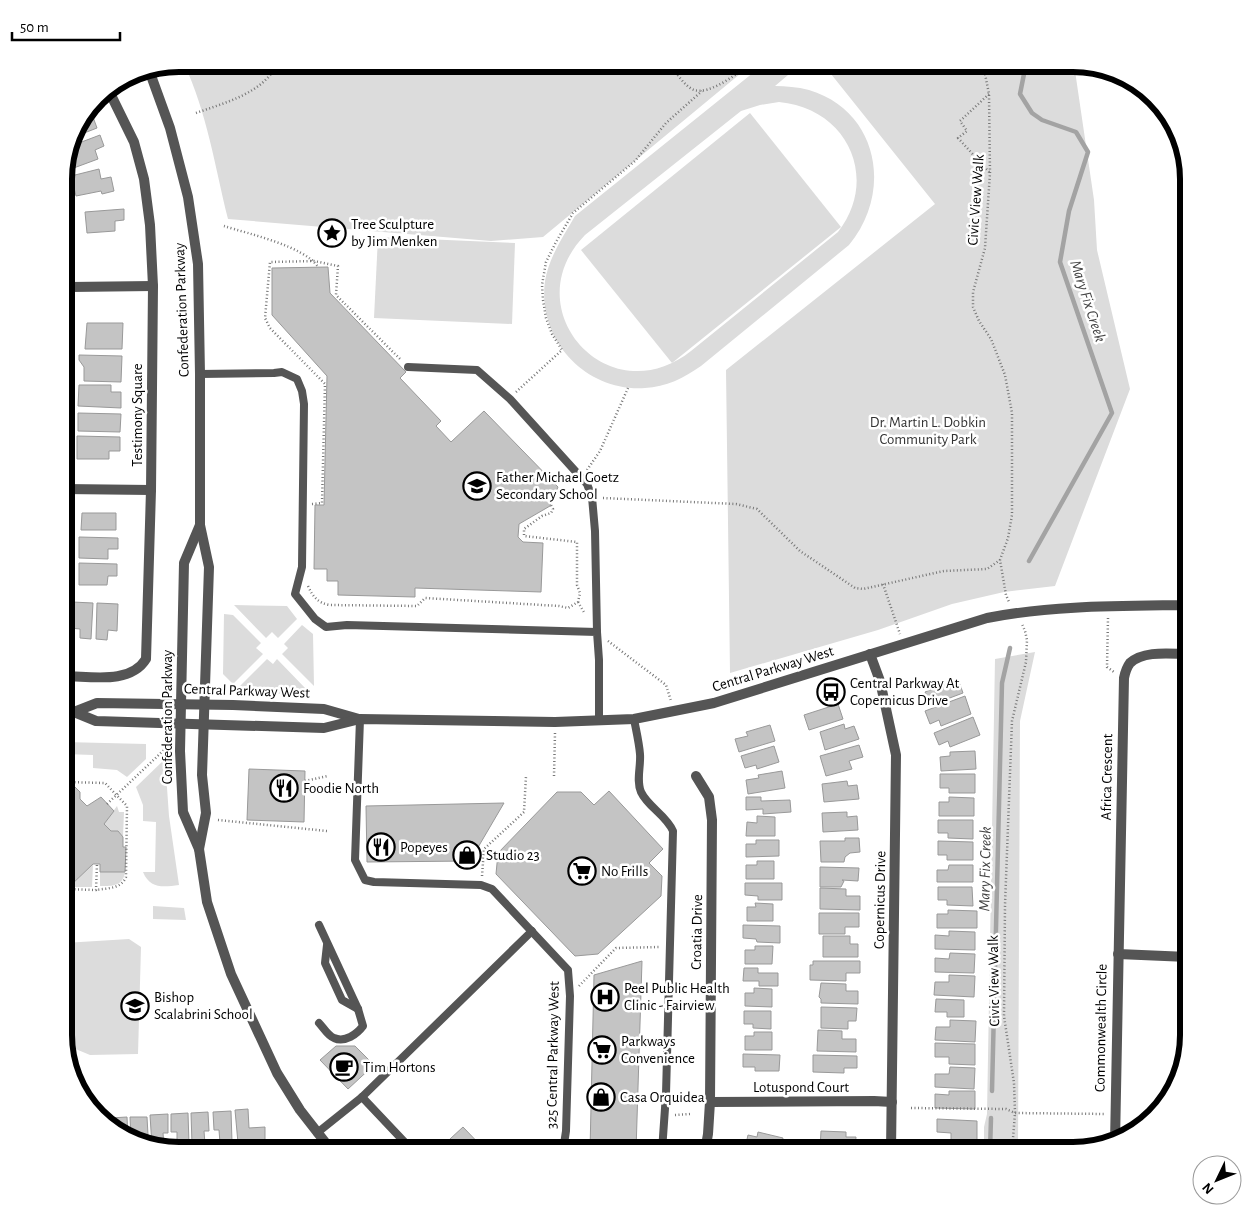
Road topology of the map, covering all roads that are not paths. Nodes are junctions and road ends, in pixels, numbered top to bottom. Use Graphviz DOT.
graph roads {
  1 [pos="151,76"];
  2 [pos="112,97"];
  3 [pos="153,286"];
  4 [pos="73,287"];
  5 [pos="408,367"];
  6 [pos="200,374"];
  7 [pos="73,489"];
  8 [pos="151,490"];
  9 [pos="200,525"];
  10 [pos="1180,605"];
  11 [pos="597,632"];
  12 [pos="870,654"];
  13 [pos="1180,654"];
  14 [pos="73,676"];
  15 [pos="181,704"];
  16 [pos="205,705"];
  17 [pos="73,711"];
  18 [pos="73,713"];
  19 [pos="360,719"];
  20 [pos="634,719"];
  21 [pos="599,722"];
  22 [pos="181,724"];
  23 [pos="204,725"];
  24 [pos="696,776"];
  25 [pos="199,849"];
  26 [pos="319,925"];
  27 [pos="532,931"];
  28 [pos="1118,954"];
  29 [pos="1180,957"];
  30 [pos="319,1022"];
  31 [pos="362,1097"];
  32 [pos="710,1102"];
  33 [pos="892,1102"];
  34 [pos="1115,1133"];
  35 [pos="317,1134"];
  36 [pos="324,1142"];
  37 [pos="404,1142"];
  38 [pos="564,1142"];
  39 [pos="663,1142"];
  40 [pos="707,1142"];
  41 [pos="891,1142"];
  1 -- 6 [label="street, Confederation Parkway"];
  2 -- 3 [label="street, Testimony Square"];
  3 -- 4 [label="street"];
  3 -- 8 [label="street, Testimony Square"];
  5 -- 11 [label="lane"];
  6 -- 9 [label="street, Confederation Parkway"];
  6 -- 11 [label="lane"];
  7 -- 8 [label="street"];
  8 -- 14 [label="street, Testimony Square"];
  9 -- 15 [label="street, Confederation Parkway"];
  9 -- 16 [label="street, Confederation Parkway"];
  10 -- 12 [label="street, Central Parkway West"];
  11 -- 21 [label="lane"];
  12 -- 20 [label="street, Central Parkway West"];
  12 -- 33 [label="street, Copernicus Drive"];
  13 -- 28 [label="street, Africa Crescent"];
  15 -- 16 [label="street, Central Parkway West"];
  15 -- 17 [label="street, Central Parkway West"];
  15 -- 22 [label="street, Confederation Parkway"];
  16 -- 19 [label="street, Central Parkway West"];
  16 -- 23 [label="street, Confederation Parkway"];
  18 -- 22 [label="street, Central Parkway West"];
  19 -- 21 [label="street, Central Parkway West"];
  19 -- 23 [label="street, Central Parkway West"];
  19 -- 27 [label="lane, 325 Central Parkway West"];
  20 -- 21 [label="street, Central Parkway West"];
  20 -- 39 [label="lane"];
  22 -- 23 [label="street, Central Parkway West"];
  22 -- 25 [label="street, Confederation Parkway"];
  23 -- 25 [label="street, Confederation Parkway"];
  24 -- 32 [label="street, Croatia Drive"];
  25 -- 35 [label="street, Confederation Parkway"];
  26 -- 30 [label="lane"];
  27 -- 31 [label="lane"];
  27 -- 38 [label="lane, 325 Central Parkway West"];
  28 -- 29 [label="street, Commonwealth Circle"];
  28 -- 34 [label="street, Commonwealth Circle"];
  31 -- 35 [label="lane"];
  31 -- 37 [label="lane"];
  32 -- 33 [label="street, Lotuspond Court"];
  32 -- 40 [label="street, Croatia Drive"];
  33 -- 41 [label="street, Copernicus Drive"];
  35 -- 36 [label="street, Confederation Parkway"];
}
